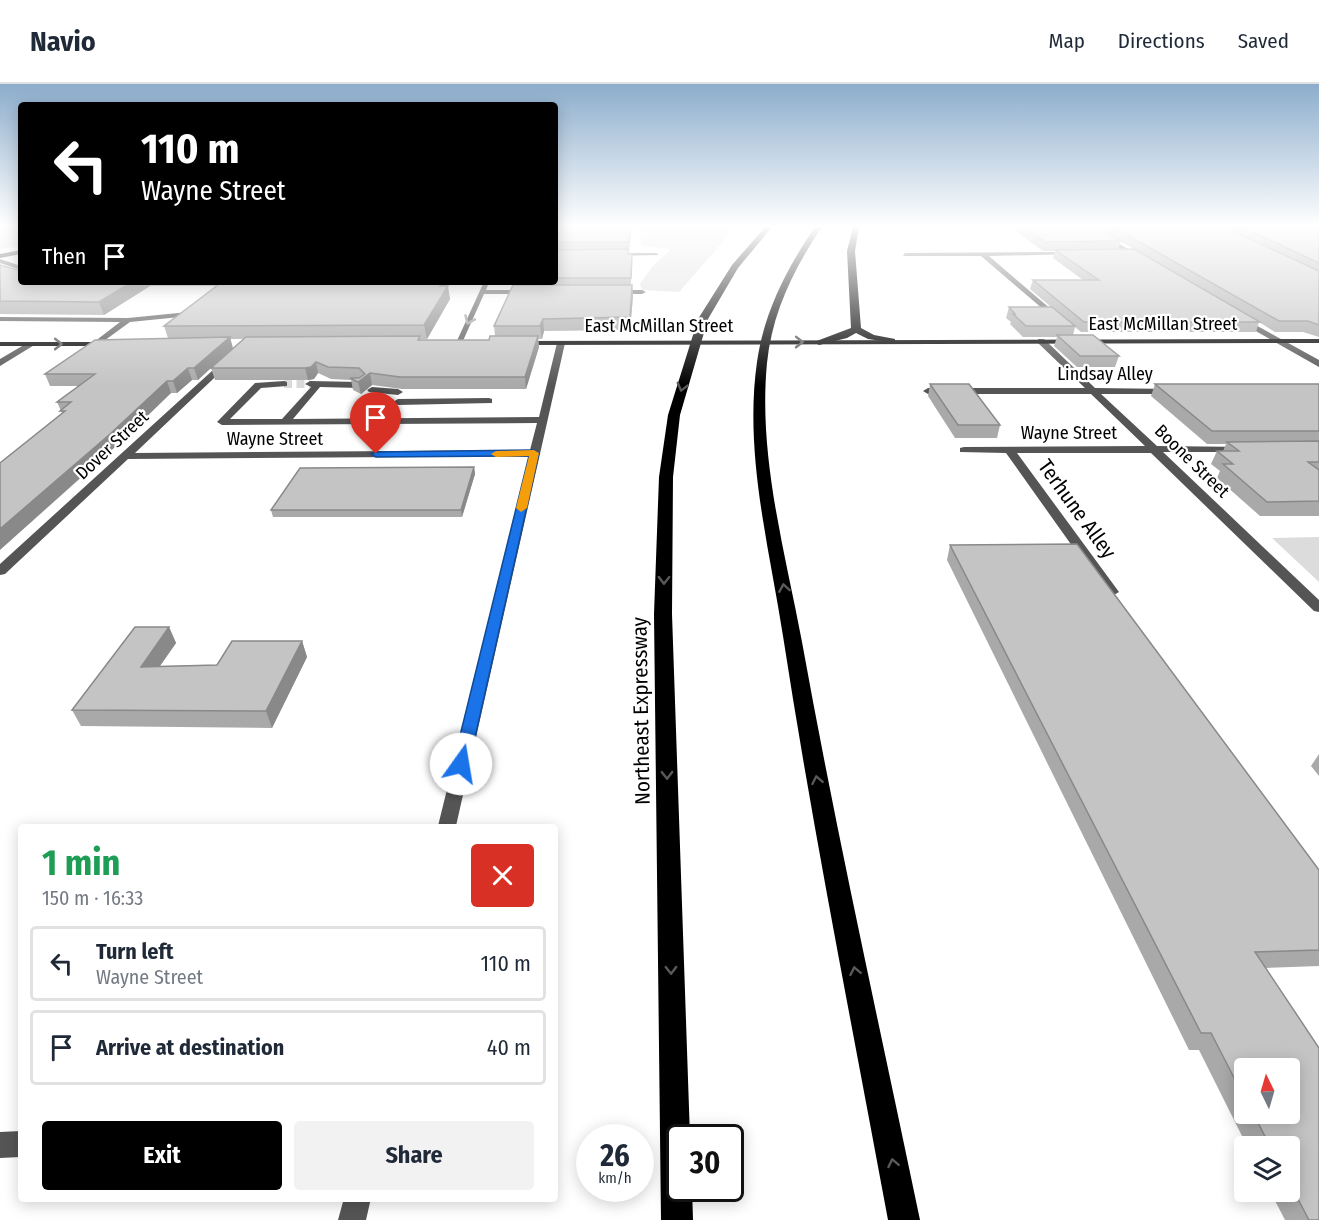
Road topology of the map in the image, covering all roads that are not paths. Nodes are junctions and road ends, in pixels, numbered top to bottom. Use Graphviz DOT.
graph roads {
  1 [pos="727,280"];
  2 [pos="786,280"];
  3 [pos="855,280"];
  4 [pos="1012,280"];
  5 [pos="484,285"];
  6 [pos="481,292"];
  7 [pos="534,292"];
  8 [pos="608,292"];
  9 [pos="642,292"];
  10 [pos="199,308"];
  11 [pos="1238,316"];
  12 [pos="0,319"];
  13 [pos="128,320"];
  14 [pos="1064,326"];
  15 [pos="856,329"];
  16 [pos="1073,334"];
  17 [pos="892,341"];
  18 [pos="1041,341"];
  19 [pos="1082,341"];
  20 [pos="1279,341"];
  21 [pos="1319,341"];
  22 [pos="819,342"];
  23 [pos="454,343"];
  24 [pos="469,343"];
  25 [pos="504,343"];
  26 [pos="561,343"];
  27 [pos="0,344"];
  28 [pos="32,344"];
  29 [pos="96,344"];
  30 [pos="118,344"];
  31 [pos="232,357"];
  32 [pos="0,363"];
  33 [pos="1319,364"];
  34 [pos="284,384"];
  35 [pos="360,385"];
  36 [pos="372,390"];
  37 [pos="928,391"];
  38 [pos="1093,391"];
  39 [pos="1181,391"];
  40 [pos="489,400"];
  41 [pos="543,420"];
  42 [pos="285,421"];
  43 [pos="1153,449"];
  44 [pos="1254,449"];
  45 [pos="964,450"];
  46 [pos="1009,450"];
  47 [pos="534,453"];
  48 [pos="124,456"];
  49 [pos="0,571"];
  50 [pos="1112,592"];
  51 [pos="1319,608"];
  52 [pos="447,824"];
  53 [pos="18,1144"];
  54 [pos="0,1145"];
  55 [pos="357,1202"];
  56 [pos="352,1220"];
  57 [pos="677,1220"];
  58 [pos="904,1220"];
  1 -- 57 [label="highway, Northeast Expressway, one-way"];
  58 -- 2 [label="highway, one-way"];
  3 -- 15 [label="highway"];
  4 -- 14 [label="street"];
  5 -- 6 [label="street"];
  6 -- 7 [label="street"];
  6 -- 23 [label="street, one-way"];
  8 -- 9 [label="street"];
  10 -- 13 [label="street"];
  11 -- 20 [label="street"];
  12 -- 13 [label="street"];
  13 -- 29 [label="street"];
  15 -- 17 [label="highway"];
  15 -- 22 [label="highway"];
  16 -- 19 [label="street"];
  17 -- 18 [label="main road, East McMillan Street"];
  17 -- 22 [label="main road, East McMillan Street"];
  18 -- 19 [label="main road, East McMillan Street"];
  18 -- 38 [label="street, Boone Street"];
  19 -- 20 [label="main road, East McMillan Street"];
  20 -- 21 [label="main road, East McMillan Street"];
  20 -- 33 [label="street"];
  26 -- 22 [label="main road, East McMillan Street, one-way"];
  23 -- 24 [label="main road"];
  25 -- 26 [label="main road, East McMillan Street"];
  26 -- 41 [label="street"];
  27 -- 28 [label="main road"];
  28 -- 29 [label="main road, one-way"];
  28 -- 32 [label="street"];
  29 -- 30 [label="main road"];
  31 -- 48 [label="street, Dover Street"];
  34 -- 42 [label="street"];
  35 -- 42 [label="street"];
  36 -- 40 [label="street"];
  37 -- 38 [label="street, Lindsay Alley"];
  38 -- 39 [label="street, Lindsay Alley"];
  38 -- 43 [label="street, Boone Street"];
  41 -- 42 [label="street"];
  41 -- 47 [label="street"];
  43 -- 44 [label="street, Wayne Street"];
  43 -- 46 [label="street, Wayne Street"];
  43 -- 51 [label="street, Boone Street"];
  45 -- 46 [label="street, Wayne Street"];
  46 -- 50 [label="street, Terhune Alley"];
  47 -- 48 [label="street, Wayne Street"];
  47 -- 52 [label="street"];
  48 -- 49 [label="street, Dover Street"];
  53 -- 54 [label="street"];
  55 -- 56 [label="street"];
}
